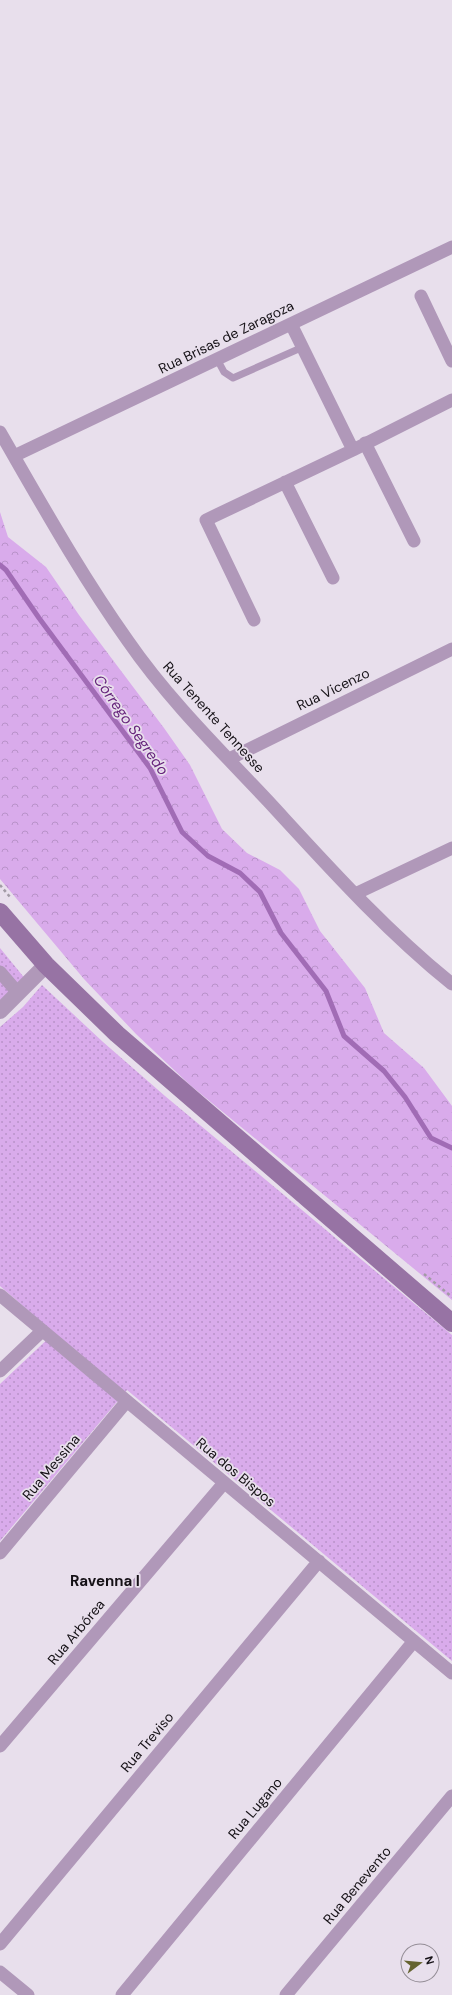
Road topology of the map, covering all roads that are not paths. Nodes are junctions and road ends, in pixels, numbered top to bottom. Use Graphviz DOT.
graph roads {
  1 [pos="452,247"];
  2 [pos="420,296"];
  3 [pos="292,324"];
  4 [pos="303,347"];
  5 [pos="217,359"];
  6 [pos="452,361"];
  7 [pos="452,400"];
  8 [pos="0,432"];
  9 [pos="365,443"];
  10 [pos="353,450"];
  11 [pos="14,456"];
  12 [pos="285,482"];
  13 [pos="414,541"];
  14 [pos="333,578"];
  15 [pos="254,620"];
  16 [pos="452,649"];
  17 [pos="229,759"];
  18 [pos="452,848"];
  19 [pos="355,894"];
  20 [pos="0,912"];
  21 [pos="46,965"];
  22 [pos="0,972"];
  23 [pos="452,984"];
  24 [pos="18,993"];
  25 [pos="0,1011"];
  26 [pos="0,1295"];
  27 [pos="452,1323"];
  28 [pos="42,1330"];
  29 [pos="0,1371"];
  30 [pos="127,1401"];
  31 [pos="224,1484"];
  32 [pos="0,1553"];
  33 [pos="319,1561"];
  34 [pos="414,1641"];
  35 [pos="452,1673"];
  36 [pos="0,1746"];
  37 [pos="452,1796"];
  38 [pos="0,1944"];
  39 [pos="0,1972"];
  40 [pos="28,1995"];
  41 [pos="122,1995"];
  42 [pos="286,1995"];
  1 -- 3 [label="street, Rua Brisas de Zaragoza"];
  2 -- 6 [label="street"];
  3 -- 4 [label="street"];
  3 -- 5 [label="street, Rua Brisas de Zaragoza"];
  4 -- 5 [label="lane"];
  4 -- 10 [label="street"];
  5 -- 11 [label="street, Rua Brisas de Zaragoza"];
  7 -- 9 [label="street"];
  8 -- 11 [label="street, Rua Tenente Tennesse"];
  9 -- 10 [label="street"];
  9 -- 13 [label="street"];
  10 -- 12 [label="street"];
  11 -- 17 [label="street, Rua Tenente Tennesse"];
  12 -- 14 [label="street"];
  12 -- 15 [label="street"];
  16 -- 17 [label="street, Rua Vicenzo"];
  17 -- 19 [label="street, Rua Tenente Tennesse"];
  18 -- 19 [label="street"];
  19 -- 23 [label="street, Rua Tenente Tennesse"];
  20 -- 21 [label="main road"];
  21 -- 24 [label="street"];
  21 -- 27 [label="main road"];
  22 -- 24 [label="street"];
  24 -- 25 [label="street"];
  26 -- 28 [label="street, Rua dos Bispos"];
  28 -- 29 [label="street"];
  28 -- 30 [label="street, Rua dos Bispos"];
  30 -- 31 [label="street, Rua dos Bispos"];
  30 -- 32 [label="street, Rua Messina"];
  31 -- 33 [label="street, Rua dos Bispos"];
  31 -- 36 [label="street, Rua Arbórea"];
  33 -- 34 [label="street, Rua dos Bispos"];
  33 -- 38 [label="street, Rua Treviso"];
  34 -- 35 [label="street, Rua dos Bispos"];
  34 -- 41 [label="street, Rua Lugano"];
  37 -- 42 [label="street, Rua Benevento"];
  39 -- 40 [label="street"];
}
